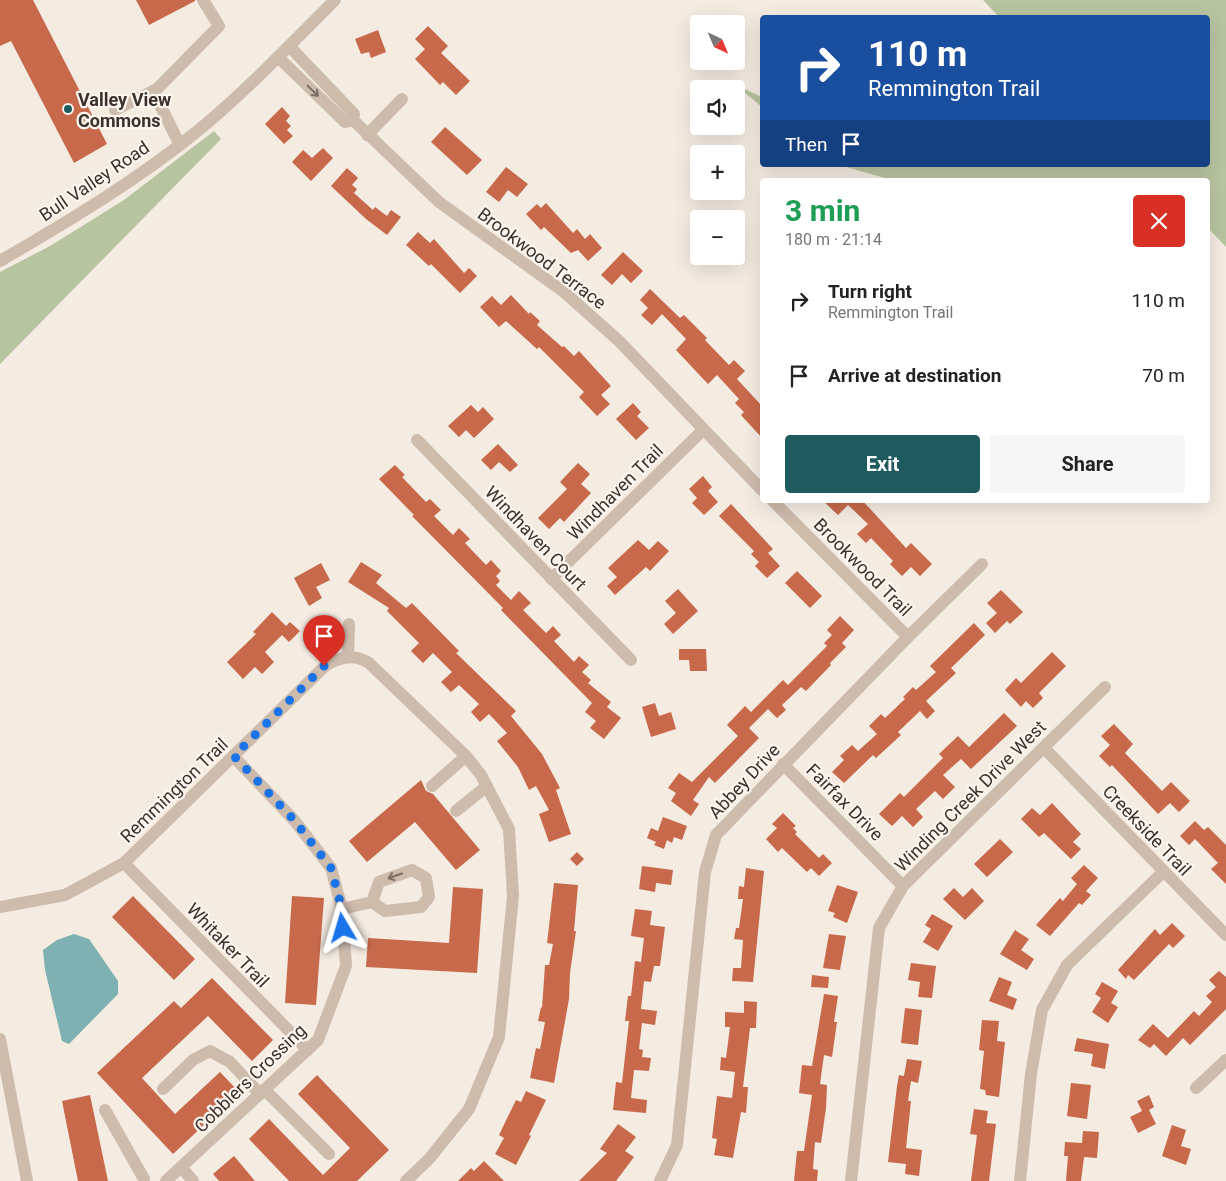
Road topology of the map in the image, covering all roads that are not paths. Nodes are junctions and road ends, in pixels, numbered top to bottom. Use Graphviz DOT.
graph roads {
  1 [pos="203,0"];
  2 [pos="335,0"];
  3 [pos="289,46"];
  4 [pos="278,57"];
  5 [pos="153,91"];
  6 [pos="402,99"];
  7 [pos="115,110"];
  8 [pos="353,120"];
  9 [pos="367,134"];
  10 [pos="180,145"];
  11 [pos="1,258"];
  12 [pos="703,430"];
  13 [pos="417,440"];
  14 [pos="760,488"];
  15 [pos="775,503"];
  16 [pos="982,564"];
  17 [pos="551,579"];
  18 [pos="349,624"];
  19 [pos="908,637"];
  20 [pos="348,657"];
  21 [pos="631,660"];
  22 [pos="1106,687"];
  23 [pos="1044,748"];
  24 [pos="234,756"];
  25 [pos="466,756"];
  26 [pos="783,764"];
  27 [pos="432,786"];
  28 [pos="487,786"];
  29 [pos="456,811"];
  30 [pos="124,863"];
  31 [pos="1163,872"];
  32 [pos="903,886"];
  33 [pos="372,902"];
  34 [pos="0,907"];
  35 [pos="342,909"];
  36 [pos="1226,936"];
  37 [pos="0,1039"];
  38 [pos="308,1050"];
  39 [pos="1226,1060"];
  40 [pos="1196,1088"];
  41 [pos="163,1089"];
  42 [pos="262,1092"];
  43 [pos="105,1110"];
  44 [pos="329,1154"];
  45 [pos="182,1168"];
  46 [pos="146,1180"];
  47 [pos="26,1181"];
  48 [pos="166,1181"];
  49 [pos="193,1181"];
  50 [pos="406,1181"];
  51 [pos="660,1181"];
  52 [pos="852,1181"];
  53 [pos="1020,1181"];
  1 -- 5 [label="street"];
  2 -- 3 [label="street, Bull Valley Road"];
  3 -- 4 [label="street, Bull Valley Road"];
  3 -- 8 [label="street, Brookwood Terrace"];
  4 -- 8 [label="street, Brookwood Terrace, one-way"];
  4 -- 10 [label="street, Bull Valley Road"];
  5 -- 7 [label="street"];
  5 -- 10 [label="street"];
  6 -- 9 [label="street"];
  8 -- 9 [label="street, Brookwood Terrace"];
  9 -- 12 [label="street, Brookwood Terrace"];
  10 -- 11 [label="street, Bull Valley Road"];
  12 -- 14 [label="street"];
  12 -- 17 [label="street, Windhaven Trail"];
  13 -- 17 [label="street, Windhaven Court"];
  15 -- 19 [label="street, Brookwood Trail"];
  16 -- 19 [label="street, Abbey Drive"];
  17 -- 21 [label="street, Windhaven Court"];
  18 -- 20 [label="street"];
  19 -- 26 [label="street, Abbey Drive"];
  20 -- 24 [label="street, Remmington Trail"];
  20 -- 25 [label="street"];
  22 -- 23 [label="street, Winding Creek Drive West"];
  23 -- 31 [label="street, Creekside Trail"];
  23 -- 32 [label="street, Winding Creek Drive West"];
  24 -- 30 [label="street, Remmington Trail"];
  24 -- 35 [label="street, Cobblers Crossing"];
  25 -- 27 [label="street"];
  25 -- 28 [label="street"];
  26 -- 32 [label="street, Fairfax Drive"];
  26 -- 51 [label="street, Abbey Drive"];
  28 -- 29 [label="street"];
  28 -- 50 [label="street"];
  30 -- 34 [label="street, Remmington Trail"];
  30 -- 38 [label="street, Whitaker Trail"];
  31 -- 36 [label="street, Creekside Trail"];
  31 -- 53 [label="street"];
  32 -- 52 [label="street, Winding Creek Drive West"];
  33 -- 35 [label="street"];
  35 -- 38 [label="street, Cobblers Crossing"];
  37 -- 47 [label="street"];
  38 -- 42 [label="street, Cobblers Crossing"];
  39 -- 40 [label="street"];
  41 -- 42 [label="street"];
  42 -- 44 [label="street"];
  42 -- 45 [label="street, Cobblers Crossing"];
  43 -- 46 [label="street"];
  45 -- 48 [label="street, Cobblers Crossing"];
  45 -- 49 [label="street"];
}
